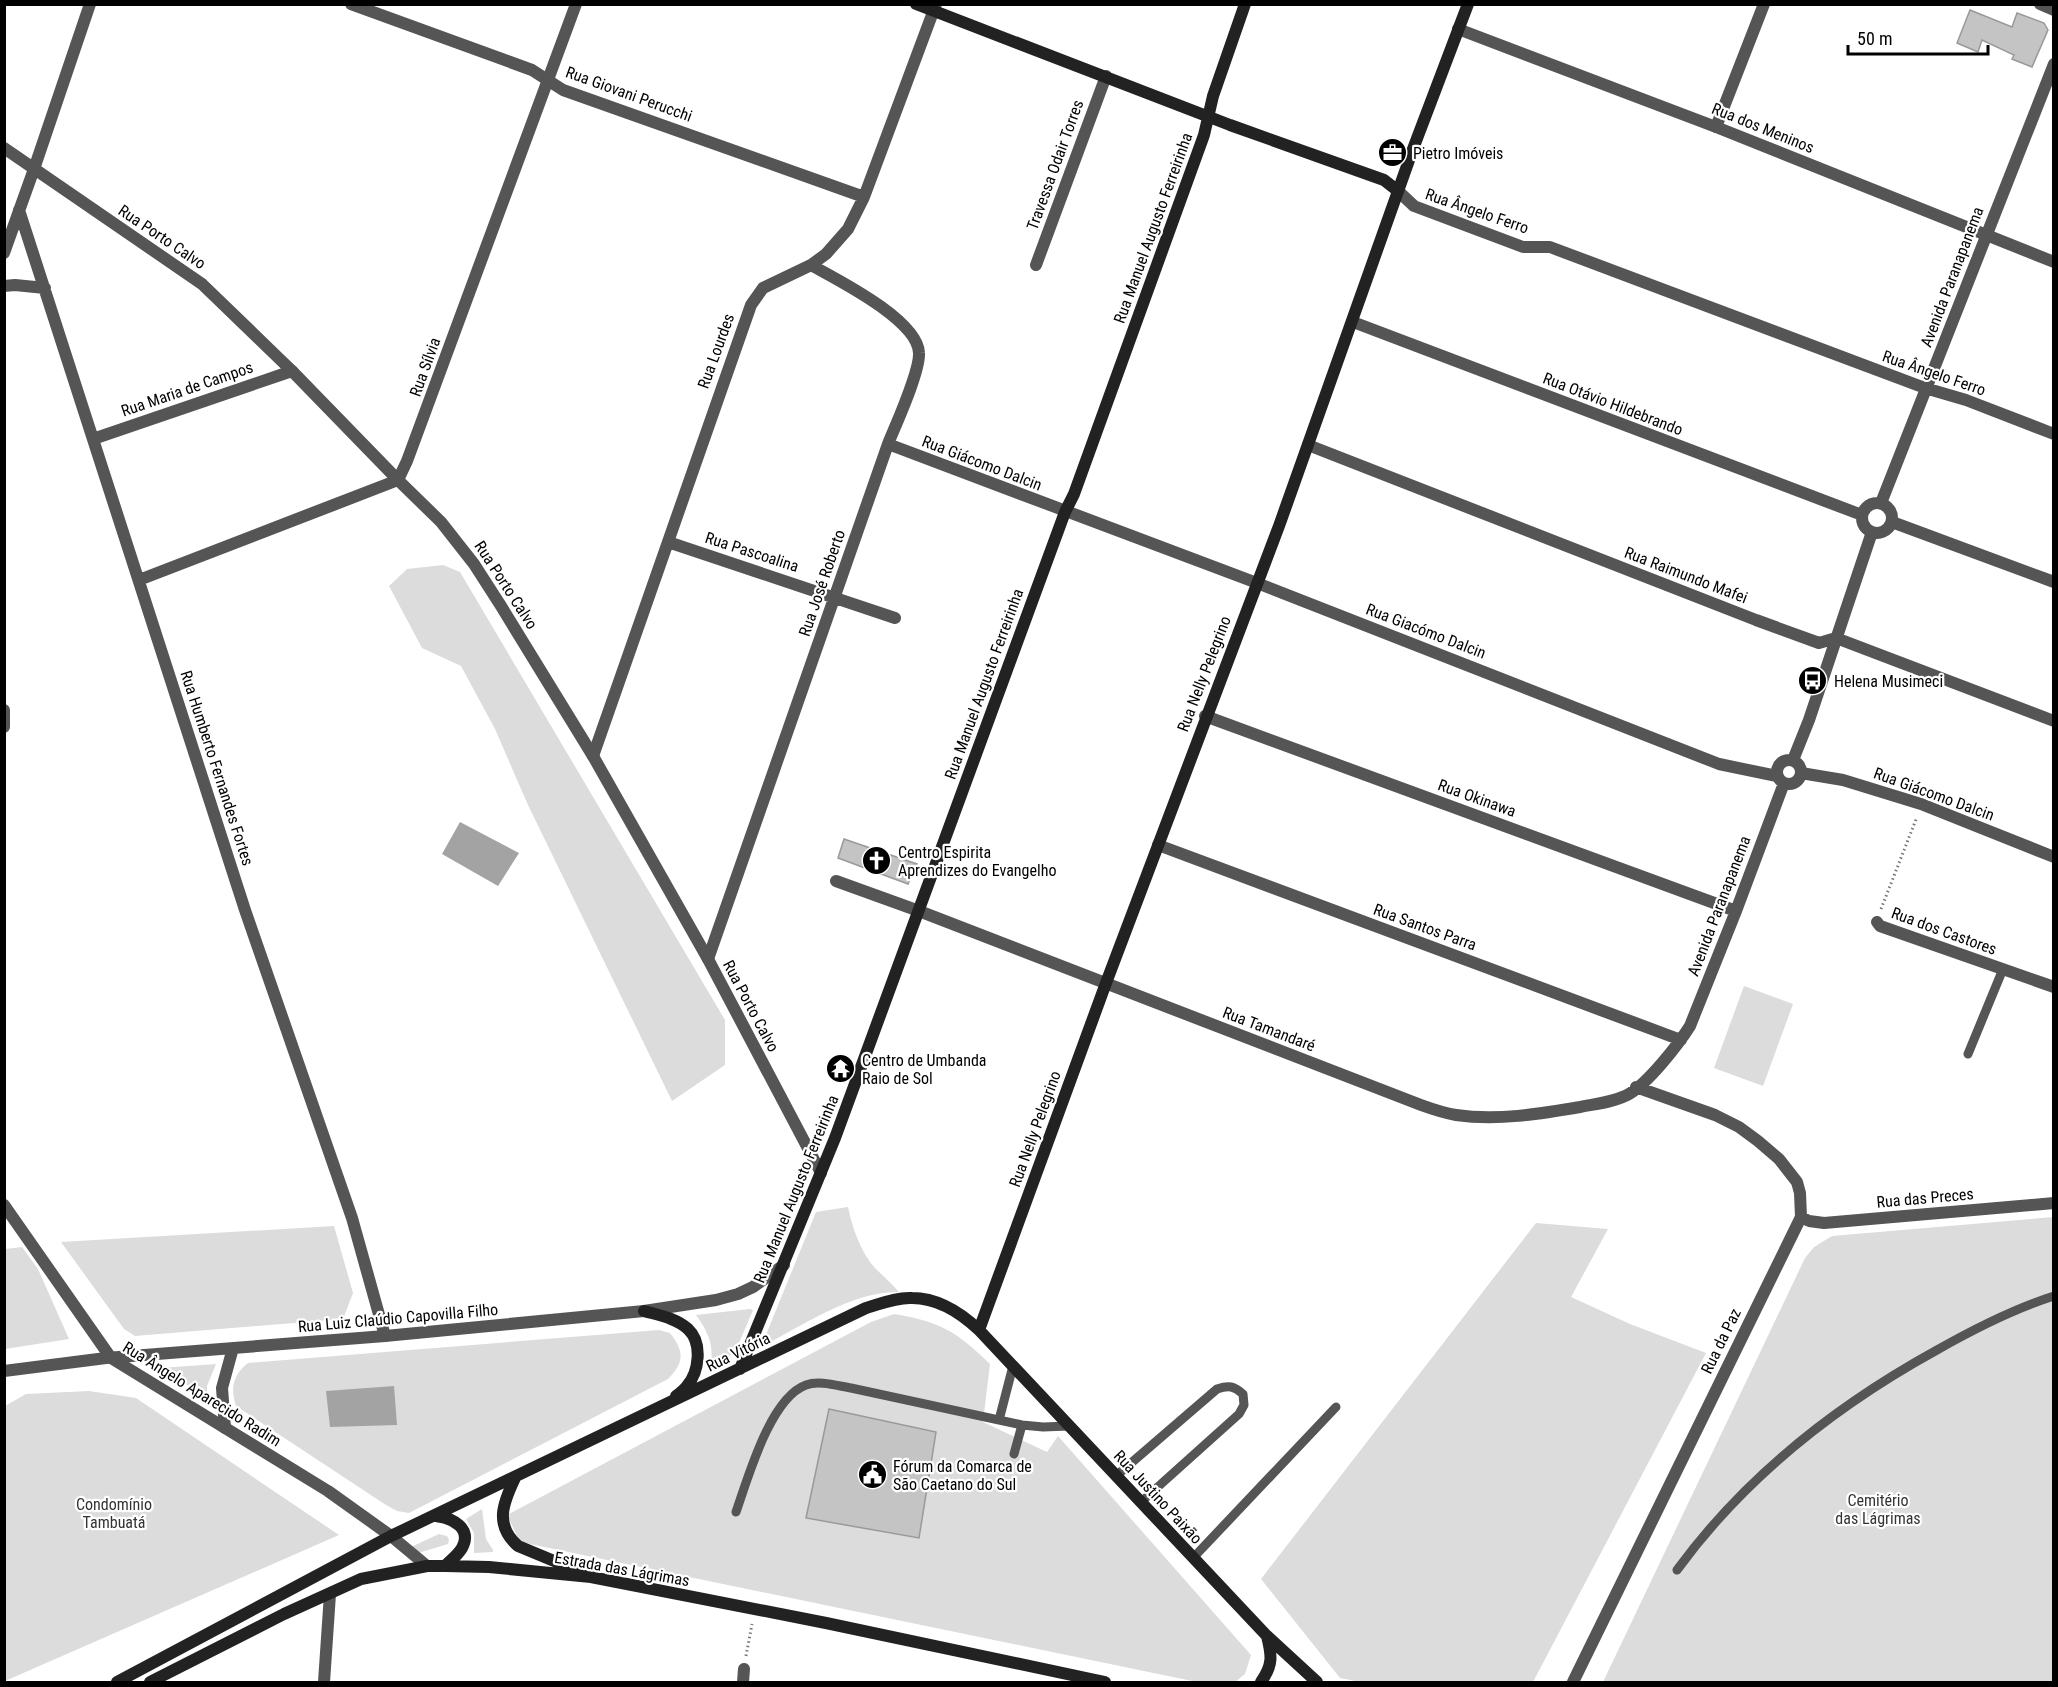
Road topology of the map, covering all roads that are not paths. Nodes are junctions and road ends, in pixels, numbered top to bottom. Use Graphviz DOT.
graph roads {
  1 [pos="90,4"];
  2 [pos="351,4"];
  3 [pos="576,4"];
  4 [pos="916,4"];
  5 [pos="1245,4"];
  6 [pos="1468,4"];
  7 [pos="1764,4"];
  8 [pos="2040,4"];
  9 [pos="934,8"];
  10 [pos="2054,10"];
  11 [pos="1458,29"];
  12 [pos="2054,64"];
  13 [pos="1106,76"];
  14 [pos="549,81"];
  15 [pos="1209,116"];
  16 [pos="1716,127"];
  17 [pos="4,148"];
  18 [pos="34,169"];
  19 [pos="1398,191"];
  20 [pos="864,197"];
  21 [pos="19,210"];
  22 [pos="1986,235"];
  23 [pos="4,254"];
  24 [pos="2054,262"];
  25 [pos="811,265"];
  26 [pos="1036,265"];
  27 [pos="4,286"];
  28 [pos="45,288"];
  29 [pos="1353,322"];
  30 [pos="292,371"];
  31 [pos="1925,388"];
  32 [pos="2054,434"];
  33 [pos="93,439"];
  34 [pos="888,444"];
  35 [pos="1308,445"];
  36 [pos="398,480"];
  37 [pos="1881,503"];
  38 [pos="1065,512"];
  39 [pos="1862,516"];
  40 [pos="1892,522"];
  41 [pos="1872,532"];
  42 [pos="668,542"];
  43 [pos="139,580"];
  44 [pos="2054,582"];
  45 [pos="1257,583"];
  46 [pos="834,597"];
  47 [pos="895,618"];
  48 [pos="1836,638"];
  49 [pos="4,710"];
  50 [pos="1205,717"];
  51 [pos="2054,721"];
  52 [pos="4,727"];
  53 [pos="593,756"];
  54 [pos="1793,760"];
  55 [pos="1801,773"];
  56 [pos="1781,779"];
  57 [pos="1158,845"];
  58 [pos="2054,857"];
  59 [pos="836,881"];
  60 [pos="919,911"];
  61 [pos="1736,911"];
  62 [pos="1877,922"];
  63 [pos="708,959"];
  64 [pos="2003,969"];
  65 [pos="1106,983"];
  66 [pos="2054,987"];
  67 [pos="1681,1040"];
  68 [pos="1968,1054"];
  69 [pos="1636,1087"];
  70 [pos="821,1173"];
  71 [pos="2054,1203"];
  72 [pos="4,1205"];
  73 [pos="1801,1217"];
  74 [pos="784,1265"];
  75 [pos="2054,1296"];
  76 [pos="644,1311"];
  77 [pos="979,1330"];
  78 [pos="385,1336"];
  79 [pos="233,1348"];
  80 [pos="111,1358"];
  81 [pos="1013,1366"];
  82 [pos="740,1370"];
  83 [pos="7,1372"];
  84 [pos="664,1406"];
  85 [pos="1336,1407"];
  86 [pos="999,1420"];
  87 [pos="1022,1425"];
  88 [pos="1069,1426"];
  89 [pos="225,1428"];
  90 [pos="1014,1454"];
  91 [pos="1116,1476"];
  92 [pos="514,1478"];
  93 [pos="1141,1502"];
  94 [pos="736,1512"];
  95 [pos="436,1516"];
  96 [pos="392,1536"];
  97 [pos="1193,1558"];
  98 [pos="427,1566"];
  99 [pos="445,1566"];
  100 [pos="1677,1570"];
  101 [pos="591,1577"];
  102 [pos="330,1594"];
  103 [pos="1267,1636"];
  104 [pos="744,1670"];
  105 [pos="117,1683"];
  106 [pos="150,1683"];
  107 [pos="324,1683"];
  108 [pos="742,1683"];
  109 [pos="1105,1683"];
  110 [pos="1261,1683"];
  111 [pos="1317,1683"];
  112 [pos="1573,1683"];
  1 -- 18 [label="street"];
  2 -- 14 [label="street, Rua Giovani Perucchi"];
  3 -- 14 [label="street, Rua Sílvia"];
  4 -- 9 [label="main road, Rua Ângelo Ferro"];
  5 -- 15 [label="main road, Rua Manuel Augusto Ferreirinha"];
  6 -- 11 [label="main road, Rua Nelly Pelegrino"];
  7 -- 16 [label="street"];
  8 -- 10 [label="street"];
  9 -- 13 [label="main road, Rua Ângelo Ferro"];
  9 -- 20 [label="street, Rua Lourdes"];
  11 -- 16 [label="street, Rua dos Meninos"];
  11 -- 19 [label="main road, Rua Nelly Pelegrino"];
  12 -- 22 [label="street, Avenida Paranapanema"];
  13 -- 15 [label="main road, Rua Ângelo Ferro"];
  13 -- 26 [label="street, Travessa Odair Torres"];
  14 -- 20 [label="street, Rua Giovani Perucchi"];
  14 -- 36 [label="street, Rua Sílvia"];
  15 -- 19 [label="main road, Rua Ângelo Ferro"];
  15 -- 38 [label="main road, Rua Manuel Augusto Ferreirinha"];
  16 -- 22 [label="street, Rua dos Meninos"];
  17 -- 18 [label="street, Rua Porto Calvo"];
  18 -- 21 [label="street"];
  18 -- 30 [label="street, Rua Porto Calvo"];
  19 -- 29 [label="main road, Rua Nelly Pelegrino"];
  19 -- 31 [label="street, Rua Ângelo Ferro"];
  20 -- 25 [label="street, Rua Lourdes"];
  21 -- 23 [label="street"];
  21 -- 28 [label="street, Rua Humberto Fernandes Fortes"];
  22 -- 24 [label="street, Rua dos Meninos"];
  22 -- 31 [label="street, Avenida Paranapanema"];
  25 -- 34 [label="street, Rua José Roberto"];
  25 -- 42 [label="street, Rua Lourdes"];
  27 -- 28 [label="street"];
  28 -- 33 [label="street, Rua Humberto Fernandes Fortes"];
  29 -- 35 [label="main road, Rua Nelly Pelegrino"];
  29 -- 39 [label="street, Rua Otávio Hildebrando"];
  30 -- 33 [label="street, Rua Maria de Campos"];
  30 -- 36 [label="street, Rua Porto Calvo"];
  31 -- 32 [label="street, Rua Ângelo Ferro"];
  31 -- 37 [label="street, Avenida Paranapanema"];
  33 -- 43 [label="street, Rua Humberto Fernandes Fortes"];
  34 -- 38 [label="street, Rua Giácomo Dalcin"];
  34 -- 46 [label="street, Rua José Roberto"];
  35 -- 45 [label="main road, Rua Nelly Pelegrino"];
  35 -- 48 [label="street, Rua Raimundo Mafei"];
  36 -- 43 [label="street"];
  36 -- 53 [label="street, Rua Porto Calvo"];
  37 -- 39 [label="street"];
  37 -- 40 [label="street"];
  38 -- 45 [label="street, Rua Giacómo Dalcin"];
  38 -- 60 [label="main road, Rua Manuel Augusto Ferreirinha"];
  39 -- 41 [label="street"];
  40 -- 41 [label="street"];
  40 -- 44 [label="street"];
  41 -- 48 [label="street"];
  42 -- 46 [label="street, Rua Pascoalina"];
  42 -- 53 [label="street, Rua Lourdes"];
  43 -- 78 [label="street, Rua Humberto Fernandes Fortes"];
  45 -- 50 [label="main road, Rua Nelly Pelegrino"];
  45 -- 56 [label="street, Rua Giacómo Dalcin"];
  46 -- 47 [label="street, Rua Pascoalina"];
  46 -- 63 [label="street, Rua José Roberto"];
  48 -- 51 [label="street, Rua Raimundo Mafei"];
  48 -- 54 [label="street"];
  49 -- 52 [label="street"];
  50 -- 57 [label="main road, Rua Nelly Pelegrino"];
  50 -- 61 [label="street, Rua Okinawa"];
  53 -- 63 [label="street, Rua Porto Calvo"];
  54 -- 55 [label="street"];
  54 -- 56 [label="street"];
  55 -- 56 [label="street"];
  55 -- 58 [label="street, Rua Giácomo Dalcin"];
  56 -- 61 [label="street, Avenida Paranapanema"];
  57 -- 65 [label="main road, Rua Nelly Pelegrino"];
  57 -- 67 [label="street, Rua Santos Parra"];
  59 -- 60 [label="street, Rua Tamandaré"];
  60 -- 65 [label="street, Rua Tamandaré"];
  60 -- 70 [label="main road, Rua Manuel Augusto Ferreirinha"];
  61 -- 67 [label="street, Avenida Paranapanema"];
  62 -- 64 [label="street, Rua dos Castores"];
  63 -- 70 [label="street, Rua Porto Calvo"];
  64 -- 66 [label="street, Rua dos Castores"];
  64 -- 68 [label="lane"];
  65 -- 69 [label="street, Rua Tamandaré"];
  65 -- 77 [label="main road, Rua Nelly Pelegrino"];
  67 -- 69 [label="street, Rua Tamandaré"];
  69 -- 73 [label="street"];
  70 -- 74 [label="main road, Rua Manuel Augusto Ferreirinha"];
  71 -- 73 [label="street, Rua das Preces"];
  72 -- 80 [label="street, Rua Ângelo Aparecido Radim"];
  73 -- 112 [label="street, Rua da Paz"];
  74 -- 76 [label="street, Rua Luiz Claúdio Capovilla Filho"];
  74 -- 82 [label="main road, Rua Manuel Augusto Ferreirinha"];
  75 -- 100 [label="lane"];
  76 -- 78 [label="street, Rua Luiz Claúdio Capovilla Filho"];
  76 -- 84 [label="main road"];
  77 -- 81 [label="main road, Rua Justino Paixão"];
  77 -- 82 [label="main road, Rua Vitória"];
  78 -- 79 [label="street, Rua Luiz Claúdio Capovilla Filho"];
  79 -- 80 [label="street, Rua Luiz Claúdio Capovilla Filho"];
  79 -- 89 [label="street"];
  80 -- 83 [label="street, Rua Luiz Claúdio Capovilla Filho"];
  80 -- 89 [label="street, Rua Ângelo Aparecido Radim"];
  81 -- 86 [label="lane"];
  81 -- 88 [label="main road, Rua Justino Paixão"];
  82 -- 84 [label="main road, Rua Vitória"];
  84 -- 92 [label="main road, Rua Vitória"];
  85 -- 97 [label="lane"];
  86 -- 87 [label="lane"];
  86 -- 94 [label="lane"];
  87 -- 88 [label="lane"];
  87 -- 90 [label="lane"];
  88 -- 91 [label="main road, Rua Justino Paixão"];
  89 -- 96 [label="street, Rua Ângelo Aparecido Radim"];
  91 -- 93 [label="main road, Rua Justino Paixão"];
  91 -- 93 [label="lane"];
  92 -- 95 [label="main road"];
  92 -- 101 [label="main road"];
  93 -- 97 [label="main road, Rua Justino Paixão"];
  95 -- 96 [label="main road"];
  95 -- 99 [label="main road"];
  96 -- 98 [label="street, Rua Ângelo Aparecido Radim"];
  96 -- 105 [label="main road"];
  97 -- 103 [label="main road, Rua Justino Paixão"];
  98 -- 99 [label="main road, Estrada das Lágrimas"];
  98 -- 102 [label="main road, Estrada das Lágrimas"];
  99 -- 101 [label="main road, Estrada das Lágrimas"];
  101 -- 109 [label="main road, Estrada das Lágrimas"];
  102 -- 106 [label="main road, Estrada das Lágrimas"];
  102 -- 107 [label="street"];
  103 -- 110 [label="main road"];
  103 -- 111 [label="main road, Rua Justino Paixão"];
  104 -- 108 [label="street"];
}
